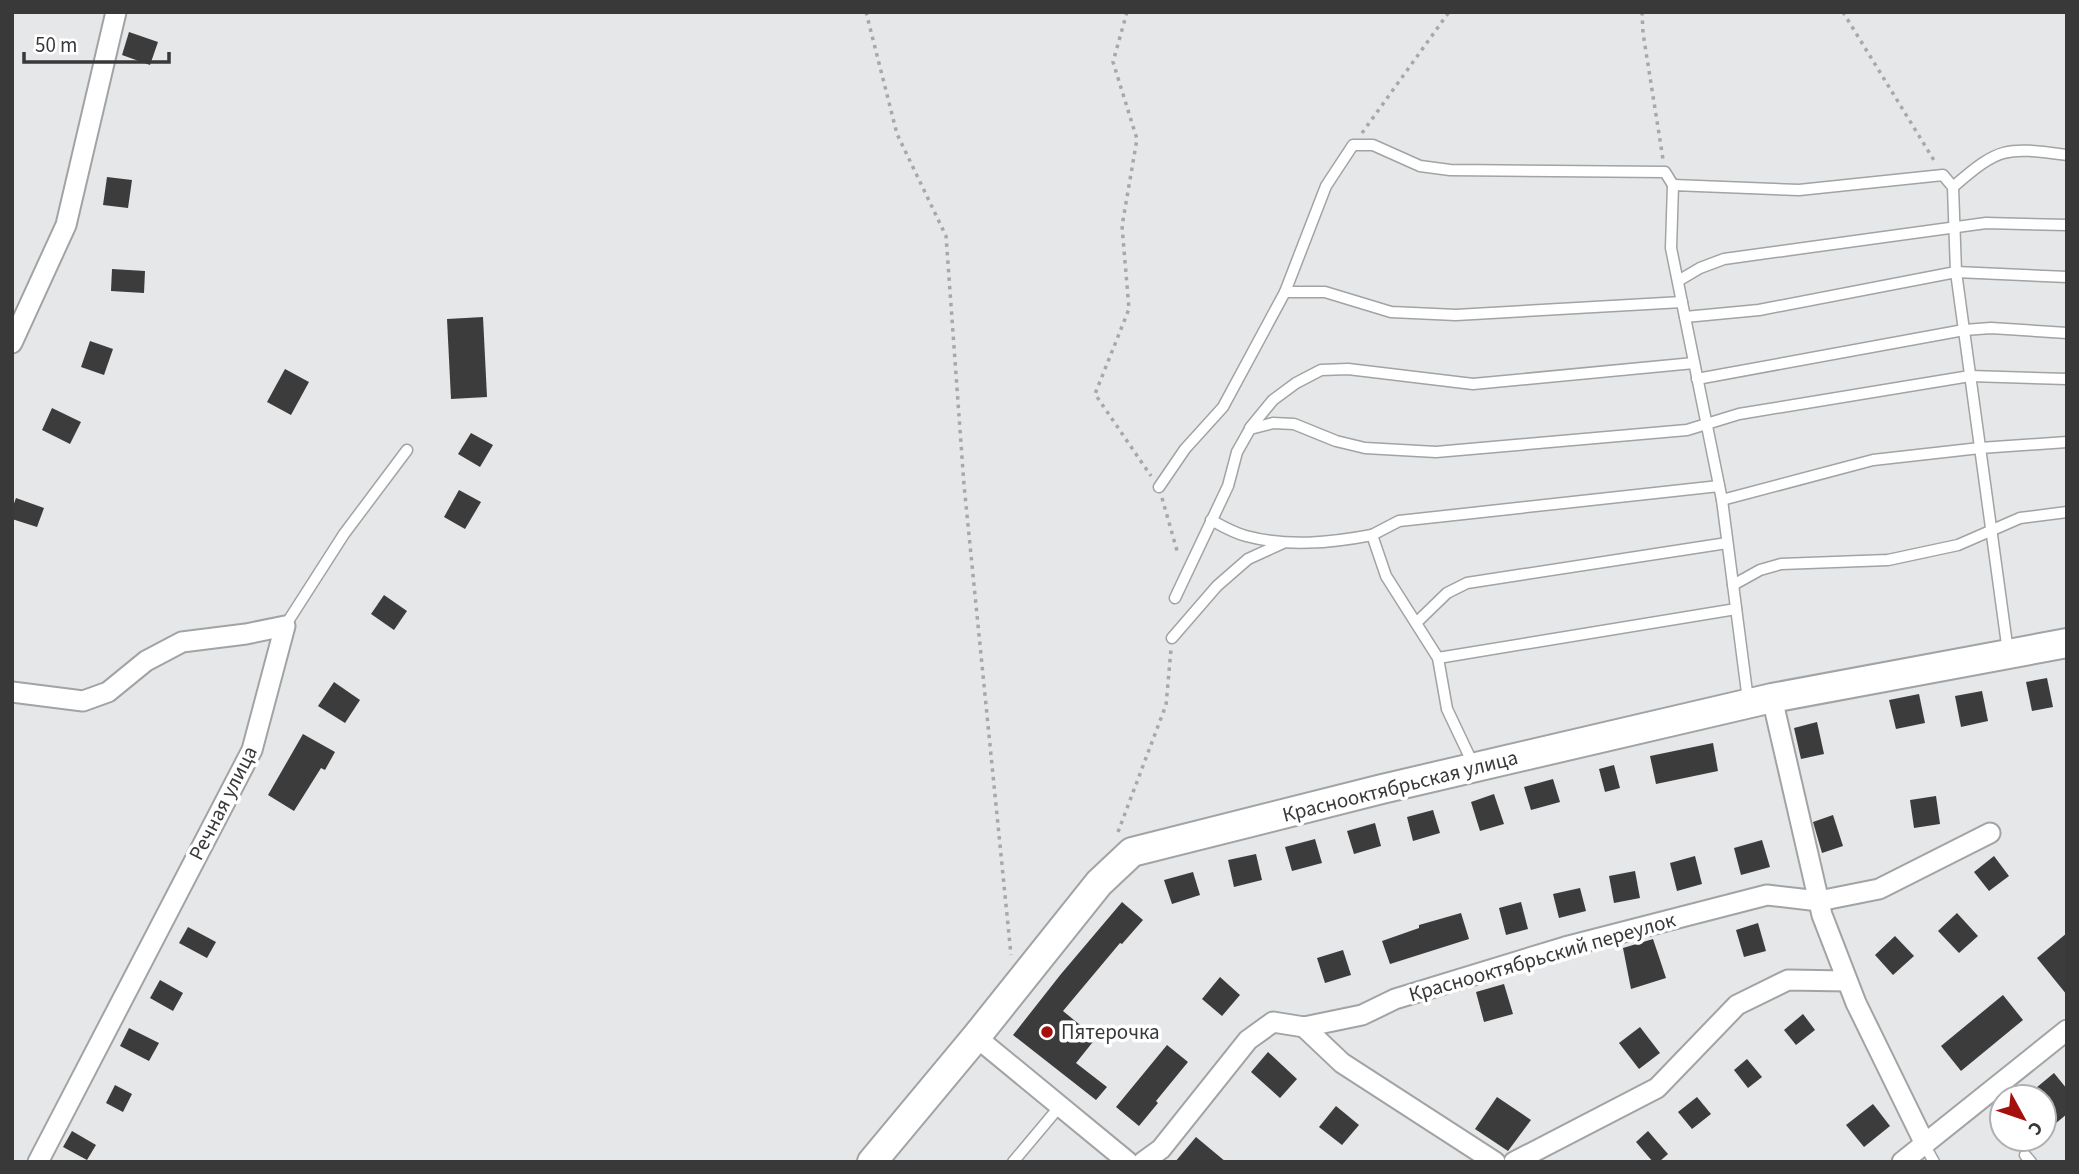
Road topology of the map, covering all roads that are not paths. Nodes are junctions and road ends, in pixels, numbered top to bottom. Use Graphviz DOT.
graph roads {
  1 [pos="116,12"];
  2 [pos="2067,155"];
  3 [pos="1673,185"];
  4 [pos="1952,187"];
  5 [pos="2067,225"];
  6 [pos="1954,227"];
  7 [pos="1956,272"];
  8 [pos="2067,277"];
  9 [pos="1678,281"];
  10 [pos="1285,292"];
  11 [pos="1682,302"];
  12 [pos="1685,317"];
  13 [pos="1964,330"];
  14 [pos="2067,333"];
  15 [pos="12,343"];
  16 [pos="1694,363"];
  17 [pos="1970,376"];
  18 [pos="1697,379"];
  19 [pos="2067,379"];
  20 [pos="1706,424"];
  21 [pos="1250,429"];
  22 [pos="2067,442"];
  23 [pos="1980,447"];
  24 [pos="407,450"];
  25 [pos="1719,486"];
  26 [pos="1159,487"];
  27 [pos="1722,500"];
  28 [pos="2067,512"];
  29 [pos="1211,520"];
  30 [pos="1991,531"];
  31 [pos="1372,535"];
  32 [pos="1283,543"];
  33 [pos="1727,543"];
  34 [pos="1733,585"];
  35 [pos="1175,598"];
  36 [pos="1736,609"];
  37 [pos="1416,623"];
  38 [pos="285,626"];
  39 [pos="1171,638"];
  40 [pos="2067,643"];
  41 [pos="2008,654"];
  42 [pos="1438,658"];
  43 [pos="12,692"];
  44 [pos="1760,701"];
  45 [pos="1475,768"];
  46 [pos="1990,833"];
  47 [pos="1819,901"];
  48 [pos="1847,981"];
  49 [pos="1304,1027"];
  50 [pos="2065,1036"];
  51 [pos="976,1037"];
  52 [pos="1060,1106"];
  53 [pos="1924,1142"];
  54 [pos="882,1154"];
  55 [pos="38,1162"];
  56 [pos="1013,1162"];
  57 [pos="1128,1162"];
  58 [pos="1143,1162"];
  59 [pos="1495,1162"];
  60 [pos="1514,1162"];
  61 [pos="1902,1162"];
  62 [pos="1934,1162"];
  1 -- 15 [label="street"];
  2 -- 4 [label="lane"];
  3 -- 4 [label="lane"];
  3 -- 9 [label="lane"];
  3 -- 10 [label="lane"];
  4 -- 6 [label="lane"];
  5 -- 6 [label="lane"];
  6 -- 7 [label="lane"];
  6 -- 9 [label="lane"];
  7 -- 8 [label="lane"];
  7 -- 12 [label="lane"];
  7 -- 13 [label="lane"];
  9 -- 11 [label="lane"];
  10 -- 11 [label="lane"];
  10 -- 26 [label="lane"];
  11 -- 12 [label="lane"];
  12 -- 16 [label="lane"];
  13 -- 14 [label="lane"];
  13 -- 17 [label="lane"];
  13 -- 18 [label="lane"];
  16 -- 18 [label="lane"];
  16 -- 21 [label="lane"];
  17 -- 19 [label="lane"];
  17 -- 20 [label="lane"];
  17 -- 23 [label="lane"];
  18 -- 20 [label="lane"];
  20 -- 21 [label="lane"];
  20 -- 25 [label="lane"];
  21 -- 29 [label="lane"];
  22 -- 23 [label="lane"];
  23 -- 27 [label="lane"];
  23 -- 30 [label="lane"];
  24 -- 38 [label="lane, Речная улица"];
  25 -- 27 [label="lane"];
  25 -- 31 [label="lane"];
  27 -- 33 [label="lane"];
  28 -- 30 [label="lane"];
  29 -- 32 [label="lane"];
  29 -- 35 [label="lane"];
  30 -- 34 [label="lane"];
  30 -- 41 [label="lane"];
  31 -- 32 [label="lane"];
  31 -- 37 [label="lane"];
  32 -- 39 [label="lane"];
  33 -- 34 [label="lane"];
  33 -- 37 [label="lane"];
  34 -- 36 [label="lane"];
  36 -- 42 [label="lane"];
  36 -- 44 [label="lane"];
  37 -- 42 [label="lane"];
  38 -- 43 [label="street"];
  38 -- 55 [label="street, Речная улица"];
  40 -- 41 [label="street, Краснооктябрьская улица"];
  41 -- 44 [label="street, Краснооктябрьская улица"];
  42 -- 45 [label="lane"];
  44 -- 45 [label="street, Краснооктябрьская улица"];
  44 -- 47 [label="street"];
  45 -- 51 [label="street, Краснооктябрьская улица"];
  46 -- 47 [label="street, Краснооктябрьский переулок"];
  47 -- 48 [label="street"];
  47 -- 49 [label="street, Краснооктябрьский переулок"];
  48 -- 53 [label="street"];
  48 -- 60 [label="street"];
  49 -- 58 [label="street, Краснооктябрьский переулок"];
  49 -- 59 [label="street"];
  50 -- 53 [label="street"];
  51 -- 52 [label="street"];
  51 -- 54 [label="street, Краснооктябрьская улица"];
  52 -- 56 [label="lane"];
  52 -- 57 [label="street"];
  53 -- 61 [label="street"];
  53 -- 62 [label="lane"];
}
